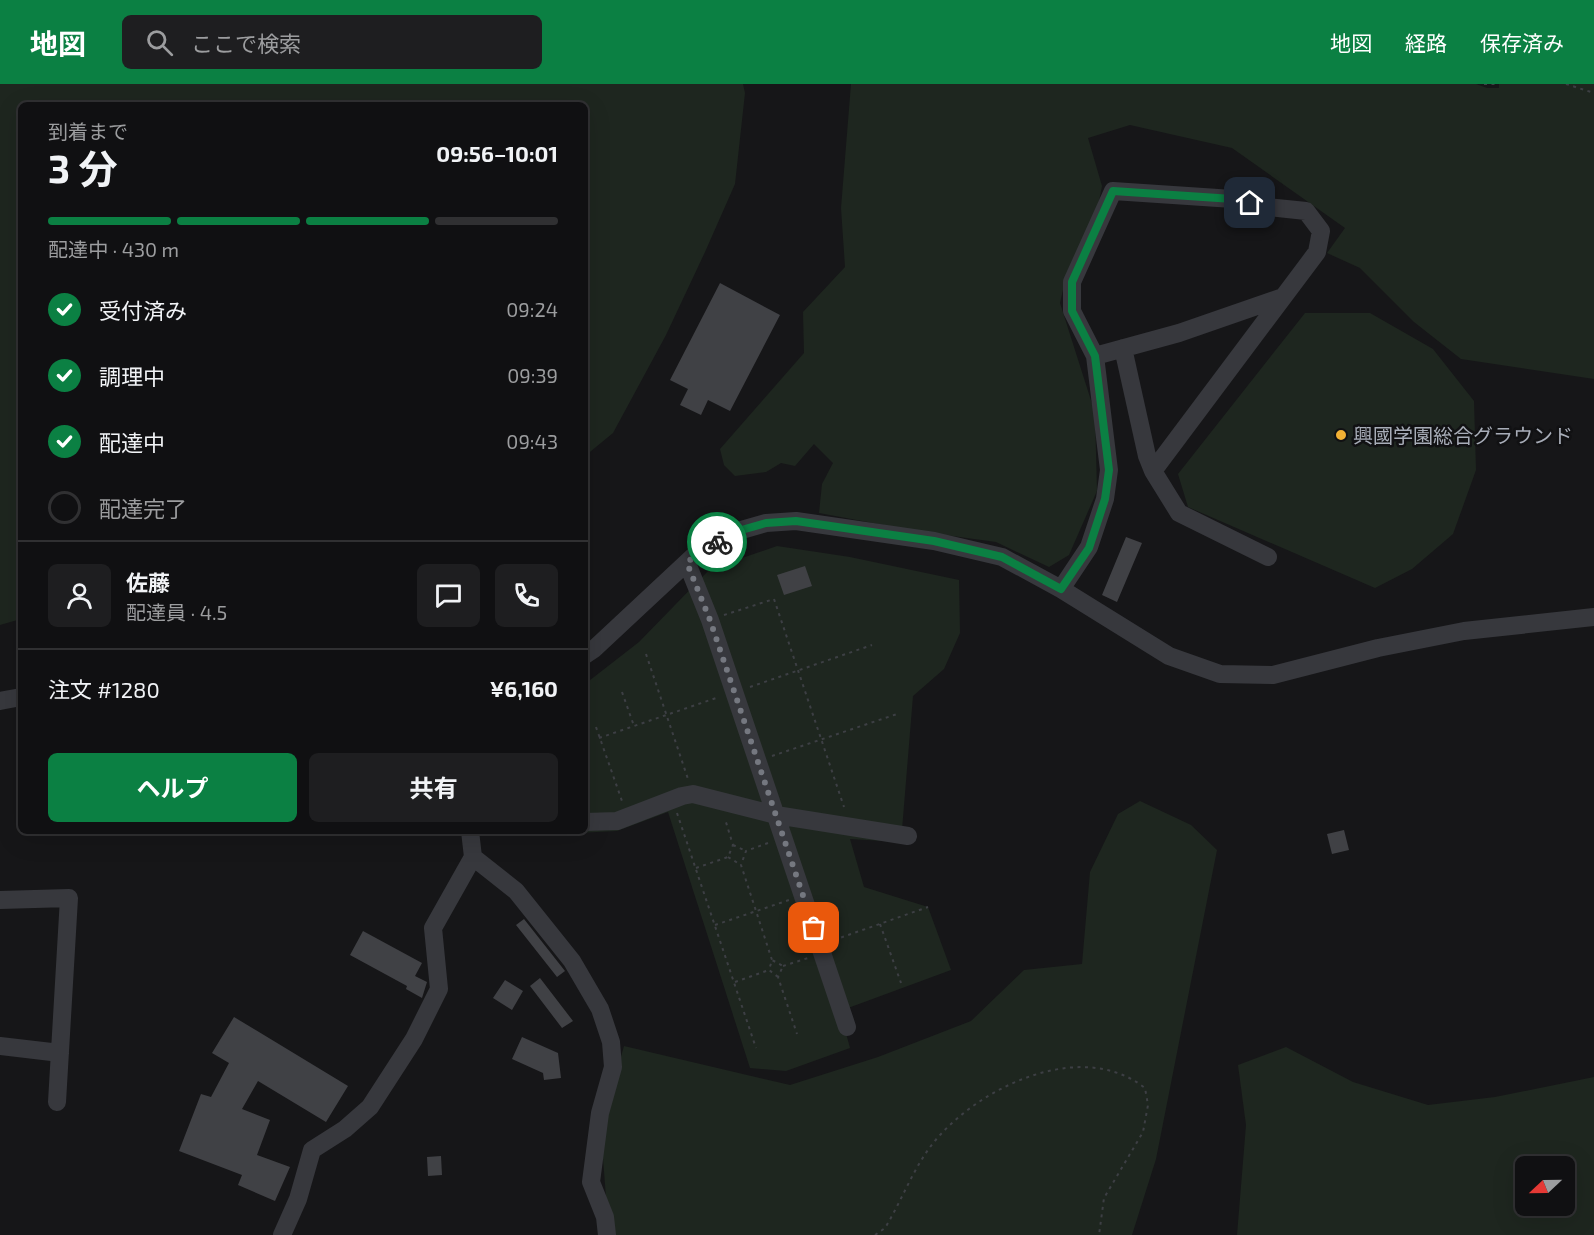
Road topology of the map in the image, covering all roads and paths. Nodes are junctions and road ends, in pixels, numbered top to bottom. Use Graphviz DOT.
graph roads {
  1 [pos="1484,84"];
  2 [pos="1499,84"];
  3 [pos="1566,84"];
  4 [pos="1594,93"];
  5 [pos="1283,297"];
  6 [pos="1123,348"];
  7 [pos="1095,356"];
  8 [pos="1153,471"];
  9 [pos="1268,557"];
  10 [pos="687,563"];
  11 [pos="1061,589"];
  12 [pos="1594,617"];
  13 [pos="710,620"];
  14 [pos="588,653"];
  15 [pos="646,654"];
  16 [pos="622,692"];
  17 [pos="18,698"];
  18 [pos="0,701"];
  19 [pos="897,714"];
  20 [pos="634,726"];
  21 [pos="596,727"];
  22 [pos="821,740"];
  23 [pos="758,761"];
  24 [pos="693,794"];
  25 [pos="673,799"];
  26 [pos="719,801"];
  27 [pos="844,807"];
  28 [pos="776,815"];
  29 [pos="627,817"];
  30 [pos="588,822"];
  31 [pos="470,834"];
  32 [pos="908,836"];
  33 [pos="784,838"];
  34 [pos="733,845"];
  35 [pos="746,850"];
  36 [pos="472,857"];
  37 [pos="728,858"];
  38 [pos="741,865"];
  39 [pos="696,868"];
  40 [pos="803,895"];
  41 [pos="0,900"];
  42 [pos="928,907"];
  43 [pos="756,911"];
  44 [pos="880,924"];
  45 [pos="715,925"];
  46 [pos="821,949"];
  47 [pos="772,960"];
  48 [pos="783,966"];
  49 [pos="769,970"];
  50 [pos="778,977"];
  51 [pos="734,982"];
  52 [pos="901,983"];
  53 [pos="847,1028"];
  54 [pos="797,1034"];
  55 [pos="0,1046"];
  56 [pos="756,1048"];
  57 [pos="60,1053"];
  58 [pos="57,1102"];
  59 [pos="282,1235"];
  60 [pos="607,1235"];
  61 [pos="875,1235"];
  62 [pos="1099,1235"];
  1 -- 2 [label="path"];
  3 -- 4 [label="path"];
  5 -- 6 [label="street"];
  5 -- 7 [label="street"];
  5 -- 8 [label="street"];
  6 -- 7 [label="street"];
  6 -- 8 [label="street"];
  7 -- 11 [label="street"];
  8 -- 9 [label="street"];
  10 -- 11 [label="street"];
  10 -- 13 [label="street"];
  10 -- 14 [label="street"];
  11 -- 12 [label="street"];
  13 -- 22 [label="path"];
  13 -- 23 [label="street"];
  15 -- 24 [label="path"];
  16 -- 20 [label="path"];
  17 -- 18 [label="street"];
  19 -- 22 [label="path"];
  21 -- 29 [label="path"];
  22 -- 23 [label="path"];
  22 -- 27 [label="path"];
  23 -- 28 [label="street"];
  24 -- 25 [label="street"];
  24 -- 26 [label="street"];
  25 -- 29 [label="street"];
  25 -- 39 [label="path"];
  26 -- 28 [label="street"];
  26 -- 34 [label="path"];
  28 -- 32 [label="street"];
  28 -- 33 [label="street"];
  29 -- 30 [label="street"];
  31 -- 36 [label="street"];
  33 -- 35 [label="path"];
  33 -- 40 [label="street"];
  34 -- 35 [label="path"];
  34 -- 37 [label="path"];
  35 -- 38 [label="path"];
  36 -- 59 [label="street"];
  36 -- 60 [label="street"];
  37 -- 38 [label="path"];
  37 -- 39 [label="path"];
  38 -- 43 [label="path"];
  39 -- 45 [label="path"];
  40 -- 43 [label="path"];
  40 -- 46 [label="street"];
  41 -- 57 [label="street"];
  42 -- 44 [label="path"];
  43 -- 45 [label="path"];
  43 -- 47 [label="path"];
  44 -- 46 [label="path"];
  44 -- 52 [label="path"];
  45 -- 51 [label="path"];
  46 -- 48 [label="path"];
  46 -- 53 [label="street"];
  47 -- 48 [label="path"];
  47 -- 49 [label="path"];
  48 -- 50 [label="path"];
  49 -- 50 [label="path"];
  49 -- 51 [label="path"];
  50 -- 54 [label="path"];
  51 -- 56 [label="path"];
  55 -- 57 [label="street"];
  57 -- 58 [label="street"];
  61 -- 62 [label="path"];
}
